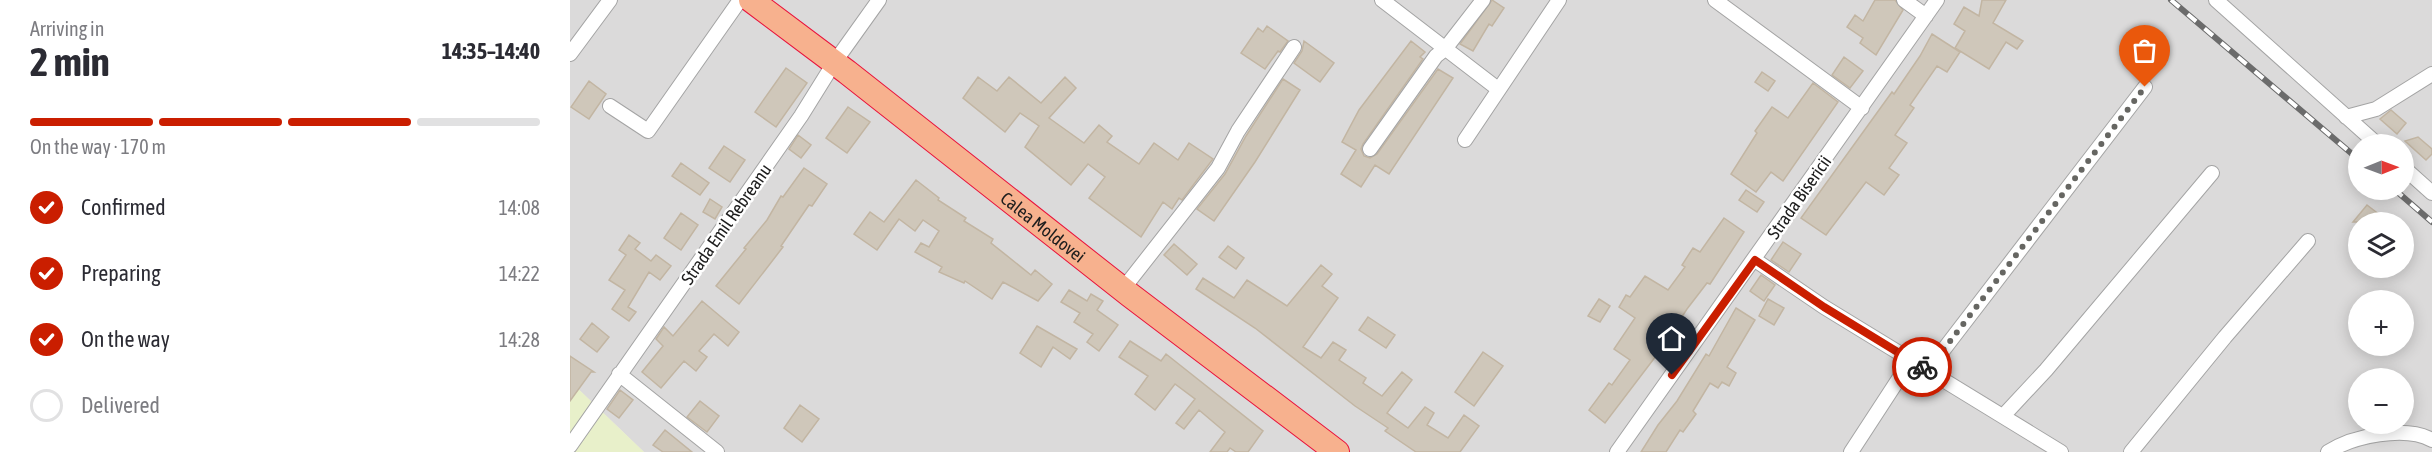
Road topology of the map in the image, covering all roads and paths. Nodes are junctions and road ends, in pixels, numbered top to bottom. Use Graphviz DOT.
graph roads {
  1 [pos="610,0"];
  2 [pos="740,0"];
  3 [pos="751,0"];
  4 [pos="879,0"];
  5 [pos="1382,0"];
  6 [pos="1483,0"];
  7 [pos="1559,0"];
  8 [pos="1715,0"];
  9 [pos="1904,0"];
  10 [pos="1937,0"];
  11 [pos="2216,0"];
  12 [pos="1926,16"];
  13 [pos="1294,47"];
  14 [pos="1446,49"];
  15 [pos="570,54"];
  16 [pos="834,63"];
  17 [pos="2432,74"];
  18 [pos="2145,87"];
  19 [pos="1498,89"];
  20 [pos="610,106"];
  21 [pos="1862,108"];
  22 [pos="2346,117"];
  23 [pos="2366,134"];
  24 [pos="1465,140"];
  25 [pos="1370,149"];
  26 [pos="2212,173"];
  27 [pos="2432,173"];
  28 [pos="2414,177"];
  29 [pos="2419,181"];
  30 [pos="2432,193"];
  31 [pos="2308,241"];
  32 [pos="1755,260"];
  33 [pos="1123,289"];
  34 [pos="1911,360"];
  35 [pos="1928,370"];
  36 [pos="619,374"];
  37 [pos="2004,415"];
  38 [pos="2432,440"];
  39 [pos="570,446"];
  40 [pos="717,452"];
  41 [pos="1337,452"];
  42 [pos="1617,452"];
  43 [pos="1851,452"];
  44 [pos="2061,452"];
  45 [pos="2131,452"];
  46 [pos="2328,452"];
  1 -- 15 [label="street"];
  2 -- 20 [label="street"];
  3 -- 16 [label="highway, Calea Moldovei"];
  4 -- 16 [label="street, Strada Emil Rebreanu"];
  5 -- 14 [label="street"];
  6 -- 14 [label="street"];
  7 -- 19 [label="street"];
  8 -- 21 [label="street"];
  9 -- 12 [label="street"];
  10 -- 12 [label="street, Strada Bisericii"];
  11 -- 22 [label="street"];
  12 -- 21 [label="street, Strada Bisericii"];
  13 -- 33 [label="street"];
  14 -- 19 [label="street"];
  14 -- 25 [label="street"];
  16 -- 33 [label="highway, Calea Moldovei"];
  16 -- 36 [label="street, Strada Emil Rebreanu"];
  17 -- 22 [label="street"];
  18 -- 35 [label="street"];
  19 -- 24 [label="street"];
  21 -- 32 [label="street, Strada Bisericii"];
  22 -- 23 [label="street"];
  26 -- 37 [label="street"];
  27 -- 29 [label="street"];
  28 -- 29 [label="street"];
  29 -- 30 [label="street"];
  31 -- 45 [label="street"];
  32 -- 34 [label="street"];
  32 -- 42 [label="street, Strada Bisericii"];
  33 -- 41 [label="highway, Calea Moldovei"];
  34 -- 35 [label="street"];
  34 -- 43 [label="street"];
  35 -- 37 [label="street"];
  36 -- 39 [label="street, Strada Emil Rebreanu"];
  36 -- 40 [label="street"];
  37 -- 44 [label="street"];
  38 -- 46 [label="street"];
}
